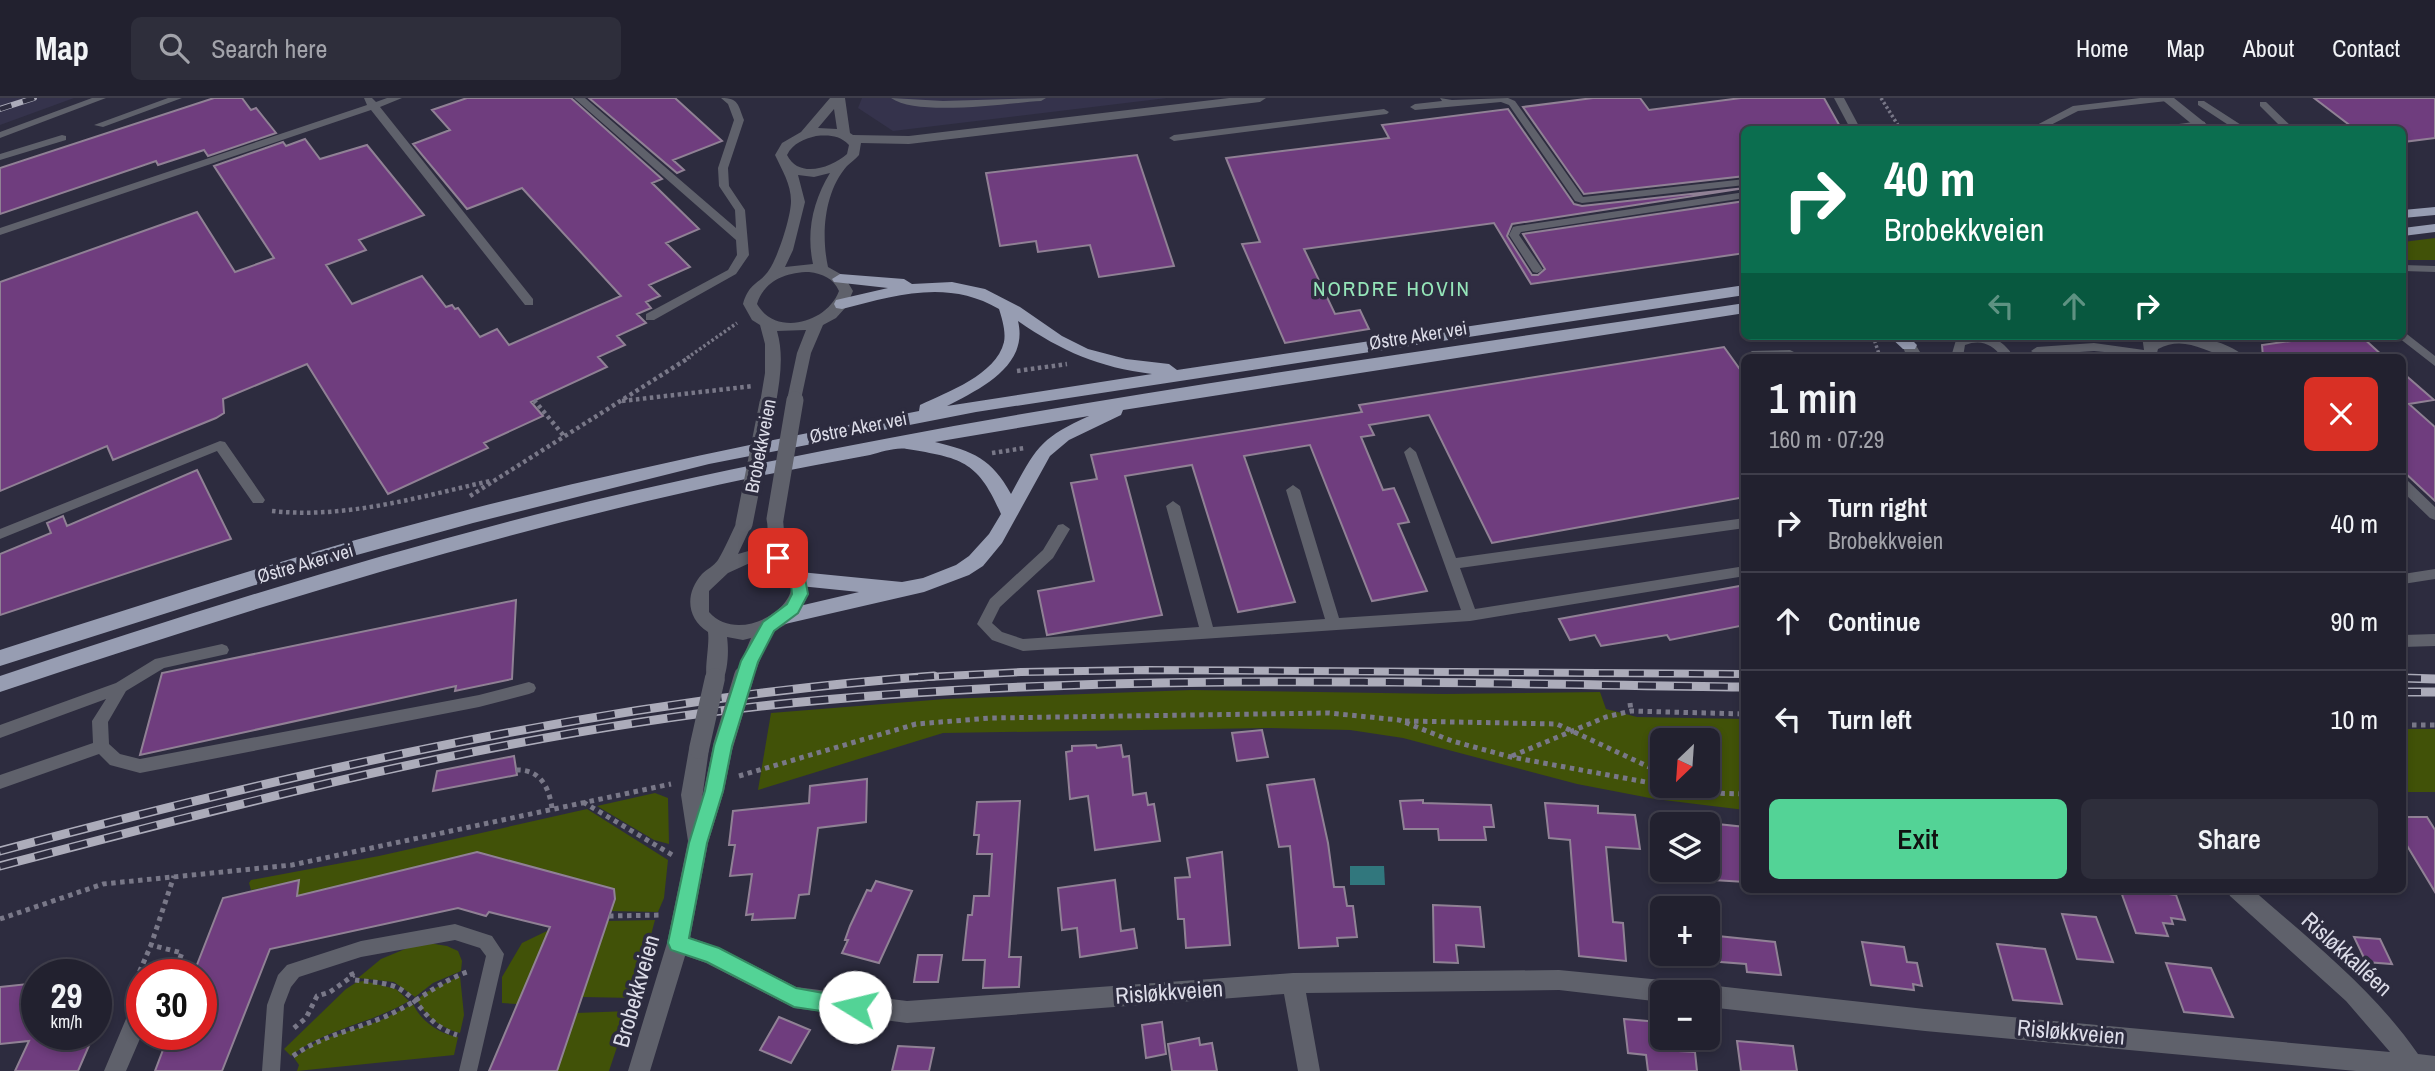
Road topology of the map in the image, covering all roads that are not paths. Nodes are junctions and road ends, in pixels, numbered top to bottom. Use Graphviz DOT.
graph roads {
  1 [pos="101,98"];
  2 [pos="177,98"];
  3 [pos="397,98"];
  4 [pos="579,98"];
  5 [pos="726,98"];
  6 [pos="838,98"];
  7 [pos="896,98"];
  8 [pos="1041,98"];
  9 [pos="1261,98"];
  10 [pos="1839,98"];
  11 [pos="2166,98"];
  12 [pos="960,100"];
  13 [pos="929,101"];
  14 [pos="1447,101"];
  15 [pos="369,102"];
  16 [pos="2201,103"];
  17 [pos="2263,104"];
  18 [pos="1415,107"];
  19 [pos="1384,112"];
  20 [pos="99,125"];
  21 [pos="1854,126"];
  22 [pos="2040,126"];
  23 [pos="2203,126"];
  24 [pos="2238,126"];
  25 [pos="2286,126"];
  26 [pos="806,134"];
  27 [pos="0,135"];
  28 [pos="848,137"];
  29 [pos="62,138"];
  30 [pos="1174,138"];
  31 [pos="909,140"];
  32 [pos="0,157"];
  33 [pos="845,163"];
  34 [pos="790,168"];
  35 [pos="1741,182"];
  36 [pos="1741,196"];
  37 [pos="2435,211"];
  38 [pos="2406,214"];
  39 [pos="2435,228"];
  40 [pos="0,232"];
  41 [pos="2406,232"];
  42 [pos="742,239"];
  43 [pos="2406,268"];
  44 [pos="2435,269"];
  45 [pos="821,270"];
  46 [pos="1537,270"];
  47 [pos="774,275"];
  48 [pos="840,279"];
  49 [pos="919,287"];
  50 [pos="1741,291"];
  51 [pos="529,302"];
  52 [pos="842,304"];
  53 [pos="1007,309"];
  54 [pos="1741,309"];
  55 [pos="650,317"];
  56 [pos="817,322"];
  57 [pos="767,324"];
  58 [pos="2406,338"];
  59 [pos="1970,340"];
  60 [pos="1992,340"];
  61 [pos="2168,340"];
  62 [pos="2185,340"];
  63 [pos="2037,351"];
  64 [pos="1958,354"];
  65 [pos="2005,354"];
  66 [pos="2139,354"];
  67 [pos="2151,354"];
  68 [pos="2232,354"];
  69 [pos="2435,362"];
  70 [pos="1202,372"];
  71 [pos="1128,403"];
  72 [pos="905,419"];
  73 [pos="896,442"];
  74 [pos="1410,452"];
  75 [pos="2406,487"];
  76 [pos="1293,490"];
  77 [pos="258,500"];
  78 [pos="1173,506"];
  79 [pos="1009,512"];
  80 [pos="2435,515"];
  81 [pos="1741,524"];
  82 [pos="1063,529"];
  83 [pos="0,534"];
  84 [pos="778,558"];
  85 [pos="1452,564"];
  86 [pos="724,565"];
  87 [pos="1741,572"];
  88 [pos="2435,574"];
  89 [pos="800,579"];
  90 [pos="2406,579"];
  91 [pos="900,588"];
  92 [pos="1471,615"];
  93 [pos="777,621"];
  94 [pos="1334,625"];
  95 [pos="716,628"];
  96 [pos="1208,633"];
  97 [pos="2435,640"];
  98 [pos="2406,641"];
  99 [pos="222,650"];
  100 [pos="0,657"];
  101 [pos="0,684"];
  102 [pos="121,687"];
  103 [pos="529,688"];
  104 [pos="0,732"];
  105 [pos="101,747"];
  106 [pos="0,782"];
  107 [pos="698,843"];
  108 [pos="2241,893"];
  109 [pos="678,943"];
  110 [pos="1293,983"];
  111 [pos="1650,990"];
  112 [pos="1720,997"];
  113 [pos="126,1045"];
  114 [pos="2424,1067"];
  115 [pos="115,1071"];
  116 [pos="271,1071"];
  117 [pos="468,1071"];
  118 [pos="639,1071"];
  119 [pos="1309,1071"];
  1 -- 27 [label="lane"];
  2 -- 20 [label="lane"];
  3 -- 15 [label="lane"];
  4 -- 42 [label="lane"];
  5 -- 42 [label="lane"];
  6 -- 26 [label="street"];
  6 -- 28 [label="street"];
  7 -- 13 [label="lane"];
  8 -- 12 [label="lane"];
  9 -- 31 [label="street"];
  10 -- 21 [label="lane"];
  11 -- 22 [label="lane"];
  11 -- 23 [label="street"];
  12 -- 13 [label="lane"];
  14 -- 18 [label="lane"];
  14 -- 35 [label="lane"];
  15 -- 40 [label="lane"];
  15 -- 51 [label="lane"];
  16 -- 24 [label="lane"];
  17 -- 25 [label="lane"];
  19 -- 30 [label="lane"];
  26 -- 28 [label="street"];
  26 -- 34 [label="street"];
  28 -- 31 [label="street"];
  28 -- 33 [label="street"];
  29 -- 32 [label="lane"];
  31 -- 33 [label="street"];
  33 -- 34 [label="street"];
  33 -- 45 [label="street"];
  34 -- 47 [label="street"];
  36 -- 46 [label="lane"];
  37 -- 38 [label="highway"];
  39 -- 41 [label="highway"];
  42 -- 55 [label="lane"];
  43 -- 44 [label="lane"];
  45 -- 47 [label="street"];
  45 -- 48 [label="street"];
  47 -- 57 [label="street"];
  48 -- 49 [label="highway"];
  48 -- 52 [label="street"];
  49 -- 52 [label="highway"];
  49 -- 53 [label="highway"];
  50 -- 70 [label="highway, Østre Aker vei"];
  52 -- 56 [label="street"];
  53 -- 70 [label="highway"];
  53 -- 72 [label="highway"];
  54 -- 71 [label="highway, Østre Aker vei"];
  56 -- 57 [label="street"];
  56 -- 84 [label="street, Brobekkveien, bridge"];
  57 -- 86 [label="street, Brobekkveien, bridge"];
  58 -- 69 [label="lane"];
  59 -- 64 [label="lane"];
  60 -- 65 [label="lane"];
  61 -- 67 [label="lane"];
  62 -- 68 [label="lane"];
  63 -- 66 [label="lane"];
  70 -- 72 [label="highway, Østre Aker vei"];
  71 -- 73 [label="highway, Østre Aker vei"];
  71 -- 79 [label="highway"];
  72 -- 100 [label="highway, Østre Aker vei"];
  73 -- 79 [label="highway"];
  73 -- 101 [label="highway, Østre Aker vei"];
  74 -- 85 [label="lane"];
  75 -- 80 [label="lane"];
  76 -- 94 [label="lane"];
  77 -- 83 [label="lane"];
  78 -- 96 [label="lane"];
  79 -- 91 [label="highway"];
  81 -- 85 [label="lane"];
  82 -- 96 [label="lane"];
  84 -- 86 [label="street"];
  84 -- 89 [label="street"];
  85 -- 92 [label="lane"];
  86 -- 95 [label="street"];
  87 -- 92 [label="lane"];
  88 -- 90 [label="lane"];
  89 -- 91 [label="highway"];
  89 -- 93 [label="street"];
  91 -- 93 [label="highway"];
  92 -- 94 [label="lane"];
  93 -- 95 [label="street"];
  93 -- 107 [label="street, Brobekkveien, bridge"];
  94 -- 96 [label="lane"];
  95 -- 107 [label="street, Brobekkveien, bridge"];
  97 -- 98 [label="lane"];
  99 -- 102 [label="lane"];
  102 -- 104 [label="lane"];
  102 -- 105 [label="lane"];
  103 -- 105 [label="lane"];
  105 -- 106 [label="lane"];
  107 -- 109 [label="street, Brobekkveien"];
  108 -- 114 [label="street, Risløkkalléen"];
  109 -- 110 [label="street, Risløkkveien"];
  109 -- 118 [label="street, Brobekkveien"];
  110 -- 111 [label="street, Risløkkveien"];
  110 -- 119 [label="street"];
  112 -- 114 [label="street, Risløkkveien"];
  113 -- 115 [label="street"];
  116 -- 117 [label="lane"];
}
